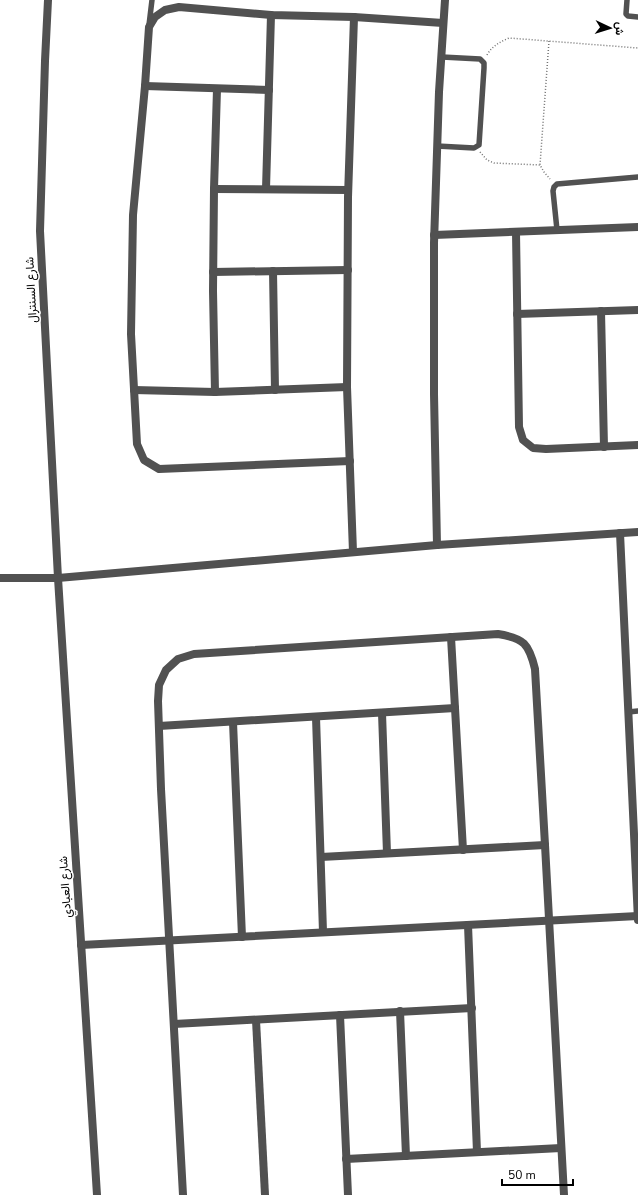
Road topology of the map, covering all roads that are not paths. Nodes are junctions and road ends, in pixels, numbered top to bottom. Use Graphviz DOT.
graph roads {
  1 [pos="48,0"];
  2 [pos="152,0"];
  3 [pos="445,0"];
  4 [pos="627,0"];
  5 [pos="271,14"];
  6 [pos="354,17"];
  7 [pos="638,17"];
  8 [pos="443,23"];
  9 [pos="149,27"];
  10 [pos="442,57"];
  11 [pos="145,86"];
  12 [pos="217,89"];
  13 [pos="269,90"];
  14 [pos="437,146"];
  15 [pos="638,176"];
  16 [pos="214,189"];
  17 [pos="266,189"];
  18 [pos="348,190"];
  19 [pos="638,227"];
  20 [pos="557,230"];
  21 [pos="516,232"];
  22 [pos="434,235"];
  23 [pos="348,270"];
  24 [pos="273,271"];
  25 [pos="213,272"];
  26 [pos="638,310"];
  27 [pos="601,312"];
  28 [pos="517,314"];
  29 [pos="347,387"];
  30 [pos="134,390"];
  31 [pos="275,390"];
  32 [pos="216,392"];
  33 [pos="638,445"];
  34 [pos="604,447"];
  35 [pos="350,460"];
  36 [pos="638,532"];
  37 [pos="620,533"];
  38 [pos="436,544"];
  39 [pos="353,552"];
  40 [pos="0,578"];
  41 [pos="58,578"];
  42 [pos="451,637"];
  43 [pos="455,708"];
  44 [pos="638,711"];
  45 [pos="628,712"];
  46 [pos="382,713"];
  47 [pos="316,716"];
  48 [pos="233,722"];
  49 [pos="159,726"];
  50 [pos="635,810"];
  51 [pos="545,845"];
  52 [pos="463,850"];
  53 [pos="387,853"];
  54 [pos="321,857"];
  55 [pos="638,916"];
  56 [pos="550,920"];
  57 [pos="638,920"];
  58 [pos="468,925"];
  59 [pos="323,932"];
  60 [pos="242,937"];
  61 [pos="169,940"];
  62 [pos="81,945"];
  63 [pos="472,1008"];
  64 [pos="400,1011"];
  65 [pos="340,1016"];
  66 [pos="256,1020"];
  67 [pos="174,1024"];
  68 [pos="561,1148"];
  69 [pos="477,1152"];
  70 [pos="406,1156"];
  71 [pos="346,1159"];
  72 [pos="97,1195"];
  73 [pos="183,1195"];
  74 [pos="265,1195"];
  75 [pos="348,1195"];
  76 [pos="564,1195"];
  1 -- 41 [label="street, شارع السنترال"];
  2 -- 9 [label="lane"];
  3 -- 8 [label="street"];
  4 -- 7 [label="lane"];
  5 -- 6 [label="street"];
  5 -- 9 [label="street"];
  5 -- 13 [label="street"];
  6 -- 8 [label="street"];
  6 -- 18 [label="street"];
  8 -- 10 [label="street"];
  9 -- 11 [label="street"];
  10 -- 14 [label="street"];
  10 -- 14 [label="lane"];
  11 -- 12 [label="street"];
  11 -- 30 [label="street"];
  12 -- 13 [label="street"];
  12 -- 16 [label="street"];
  13 -- 17 [label="street"];
  14 -- 22 [label="street"];
  15 -- 20 [label="lane"];
  16 -- 17 [label="street"];
  16 -- 25 [label="street"];
  17 -- 18 [label="street"];
  18 -- 23 [label="street"];
  19 -- 20 [label="street"];
  20 -- 21 [label="street"];
  21 -- 22 [label="street"];
  21 -- 28 [label="street"];
  22 -- 38 [label="street"];
  23 -- 24 [label="street"];
  23 -- 29 [label="street"];
  24 -- 25 [label="street"];
  24 -- 31 [label="street"];
  25 -- 32 [label="street"];
  26 -- 27 [label="street"];
  27 -- 28 [label="street"];
  27 -- 34 [label="street"];
  28 -- 34 [label="street"];
  29 -- 31 [label="street"];
  29 -- 35 [label="street"];
  30 -- 32 [label="street"];
  30 -- 35 [label="street"];
  31 -- 32 [label="street"];
  33 -- 34 [label="street"];
  35 -- 39 [label="street"];
  36 -- 37 [label="street"];
  37 -- 38 [label="street"];
  37 -- 45 [label="street"];
  38 -- 39 [label="street"];
  39 -- 41 [label="street"];
  40 -- 41 [label="street"];
  41 -- 62 [label="street, شارع العبادي"];
  42 -- 43 [label="street"];
  42 -- 49 [label="street"];
  42 -- 51 [label="street"];
  43 -- 46 [label="street"];
  43 -- 52 [label="street"];
  44 -- 45 [label="lane"];
  45 -- 50 [label="street"];
  46 -- 47 [label="street"];
  46 -- 53 [label="street"];
  47 -- 48 [label="street"];
  47 -- 54 [label="street"];
  48 -- 49 [label="street"];
  48 -- 60 [label="street"];
  49 -- 61 [label="street"];
  50 -- 55 [label="street"];
  51 -- 52 [label="street"];
  51 -- 56 [label="street"];
  52 -- 53 [label="street"];
  53 -- 54 [label="street"];
  54 -- 59 [label="street"];
  55 -- 56 [label="street"];
  55 -- 57 [label="street"];
  56 -- 58 [label="street"];
  56 -- 68 [label="street"];
  58 -- 59 [label="street"];
  58 -- 63 [label="street"];
  59 -- 60 [label="street"];
  60 -- 61 [label="street"];
  61 -- 62 [label="street"];
  61 -- 67 [label="street"];
  62 -- 72 [label="street, شارع العبادي"];
  63 -- 64 [label="street"];
  63 -- 69 [label="street"];
  64 -- 65 [label="street"];
  64 -- 70 [label="street"];
  65 -- 66 [label="street"];
  65 -- 71 [label="street"];
  66 -- 67 [label="street"];
  66 -- 74 [label="street"];
  67 -- 73 [label="street"];
  68 -- 69 [label="street"];
  68 -- 76 [label="street"];
  69 -- 70 [label="street"];
  70 -- 71 [label="street"];
  71 -- 75 [label="street"];
}
